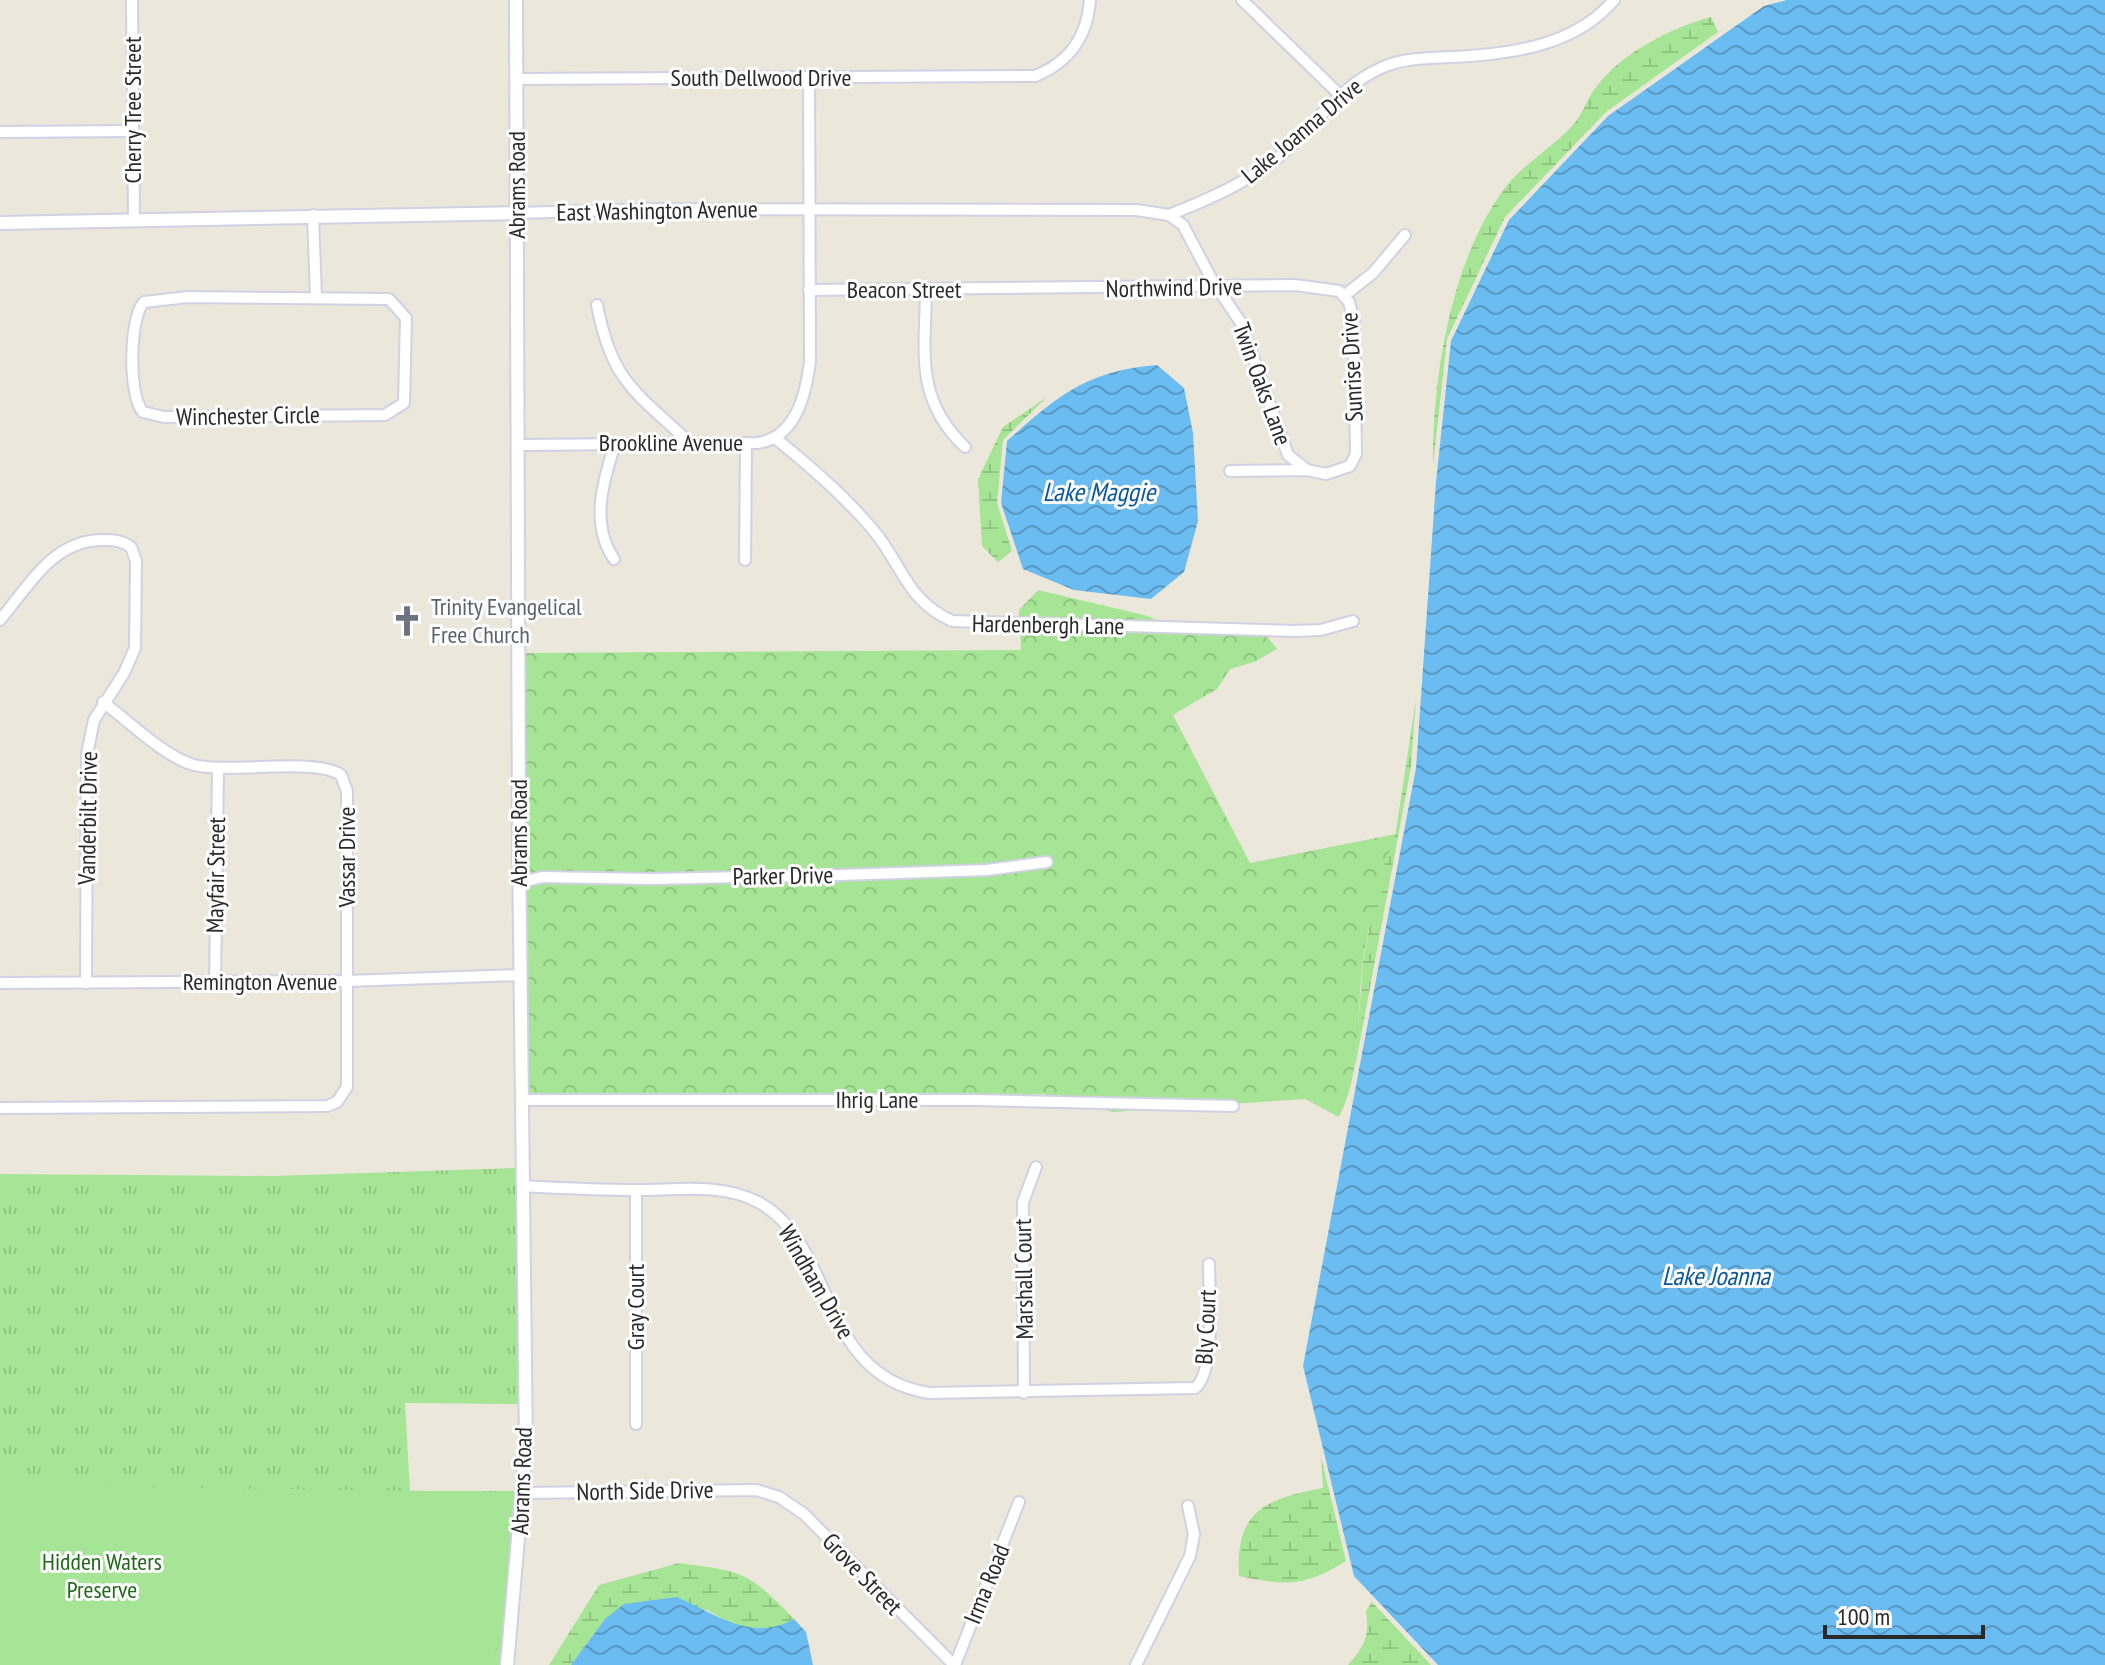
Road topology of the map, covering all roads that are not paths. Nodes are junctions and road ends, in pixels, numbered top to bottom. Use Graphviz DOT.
graph roads {
  1 [pos="132,0"];
  2 [pos="516,0"];
  3 [pos="1090,0"];
  4 [pos="1242,0"];
  5 [pos="1610,2"];
  6 [pos="809,78"];
  7 [pos="518,79"];
  8 [pos="1340,95"];
  9 [pos="133,131"];
  10 [pos="0,132"];
  11 [pos="810,209"];
  12 [pos="517,213"];
  13 [pos="313,215"];
  14 [pos="1169,215"];
  15 [pos="134,219"];
  16 [pos="0,223"];
  17 [pos="1405,235"];
  18 [pos="1218,288"];
  19 [pos="809,290"];
  20 [pos="1000,290"];
  21 [pos="926,291"];
  22 [pos="1345,295"];
  23 [pos="316,297"];
  24 [pos="597,305"];
  25 [pos="775,438"];
  26 [pos="746,443"];
  27 [pos="615,444"];
  28 [pos="691,444"];
  29 [pos="519,445"];
  30 [pos="965,447"];
  31 [pos="1307,470"];
  32 [pos="1230,471"];
  33 [pos="614,559"];
  34 [pos="745,560"];
  35 [pos="0,620"];
  36 [pos="1353,621"];
  37 [pos="103,702"];
  38 [pos="218,769"];
  39 [pos="1047,862"];
  40 [pos="519,883"];
  41 [pos="520,975"];
  42 [pos="347,981"];
  43 [pos="215,982"];
  44 [pos="0,983"];
  45 [pos="86,983"];
  46 [pos="521,1100"];
  47 [pos="1233,1106"];
  48 [pos="0,1108"];
  49 [pos="1036,1167"];
  50 [pos="522,1186"];
  51 [pos="636,1190"];
  52 [pos="1209,1264"];
  53 [pos="1197,1387"];
  54 [pos="1024,1393"];
  55 [pos="636,1424"];
  56 [pos="766,1491"];
  57 [pos="524,1493"];
  58 [pos="1019,1502"];
  59 [pos="1188,1506"];
  60 [pos="507,1665"];
  61 [pos="955,1665"];
  62 [pos="1136,1665"];
  1 -- 9 [label="street, Cherry Tree Street"];
  2 -- 7 [label="street, Abrams Road"];
  3 -- 6 [label="street, South Dellwood Drive"];
  4 -- 8 [label="street"];
  5 -- 8 [label="street, Lake Joanna Drive"];
  6 -- 7 [label="street, South Dellwood Drive"];
  6 -- 11 [label="street, Brookline Avenue"];
  7 -- 12 [label="street, Abrams Road"];
  8 -- 14 [label="street, Lake Joanna Drive"];
  9 -- 10 [label="street"];
  9 -- 15 [label="street, Cherry Tree Street"];
  11 -- 12 [label="street, East Washington Avenue"];
  11 -- 14 [label="street, East Washington Avenue"];
  11 -- 19 [label="street, Brookline Avenue"];
  12 -- 13 [label="street, East Washington Avenue"];
  12 -- 29 [label="street, Abrams Road"];
  13 -- 15 [label="street, East Washington Avenue"];
  13 -- 23 [label="street"];
  14 -- 18 [label="street, Twin Oaks Lane"];
  15 -- 16 [label="street, East Washington Avenue"];
  17 -- 22 [label="street, Sunrise Drive"];
  18 -- 20 [label="street, Northwind Drive"];
  18 -- 22 [label="street, Northwind Drive"];
  18 -- 31 [label="street, Twin Oaks Lane"];
  19 -- 21 [label="street, Beacon Street"];
  19 -- 25 [label="street, Brookline Avenue"];
  20 -- 21 [label="street, Beacon Street"];
  21 -- 30 [label="street"];
  22 -- 31 [label="street, Sunrise Drive"];
  23 -- 23 [label="street, Winchester Circle"];
  24 -- 28 [label="street"];
  25 -- 26 [label="street, Brookline Avenue"];
  25 -- 36 [label="street, Hardenbergh Lane"];
  26 -- 28 [label="street, Brookline Avenue"];
  26 -- 34 [label="street"];
  27 -- 28 [label="street, Brookline Avenue"];
  27 -- 29 [label="street, Brookline Avenue"];
  27 -- 33 [label="street"];
  29 -- 40 [label="street, Abrams Road"];
  31 -- 32 [label="street"];
  35 -- 37 [label="street, Vanderbilt Drive"];
  37 -- 38 [label="street, Vassar Drive"];
  37 -- 45 [label="street, Vanderbilt Drive"];
  38 -- 42 [label="street, Vassar Drive"];
  38 -- 43 [label="street, Mayfair Street"];
  39 -- 40 [label="street, Parker Drive"];
  40 -- 41 [label="street, Abrams Road"];
  41 -- 42 [label="street, Remington Avenue"];
  41 -- 46 [label="street, Abrams Road"];
  42 -- 43 [label="street, Remington Avenue"];
  42 -- 48 [label="street, Vassar Drive"];
  43 -- 45 [label="street, Remington Avenue"];
  44 -- 45 [label="street, Remington Avenue"];
  46 -- 47 [label="street, Ihrig Lane"];
  46 -- 50 [label="street, Abrams Road"];
  49 -- 54 [label="street, Marshall Court"];
  50 -- 51 [label="street, Windham Drive"];
  50 -- 57 [label="street, Abrams Road"];
  51 -- 54 [label="street, Windham Drive"];
  51 -- 55 [label="street, Gray Court"];
  52 -- 53 [label="street, Bly Court"];
  53 -- 54 [label="street, Windham Drive"];
  56 -- 57 [label="street, North Side Drive"];
  56 -- 61 [label="street, Grove Street"];
  57 -- 60 [label="street, Abrams Road"];
  58 -- 61 [label="street, Irma Road"];
  59 -- 62 [label="street"];
}
